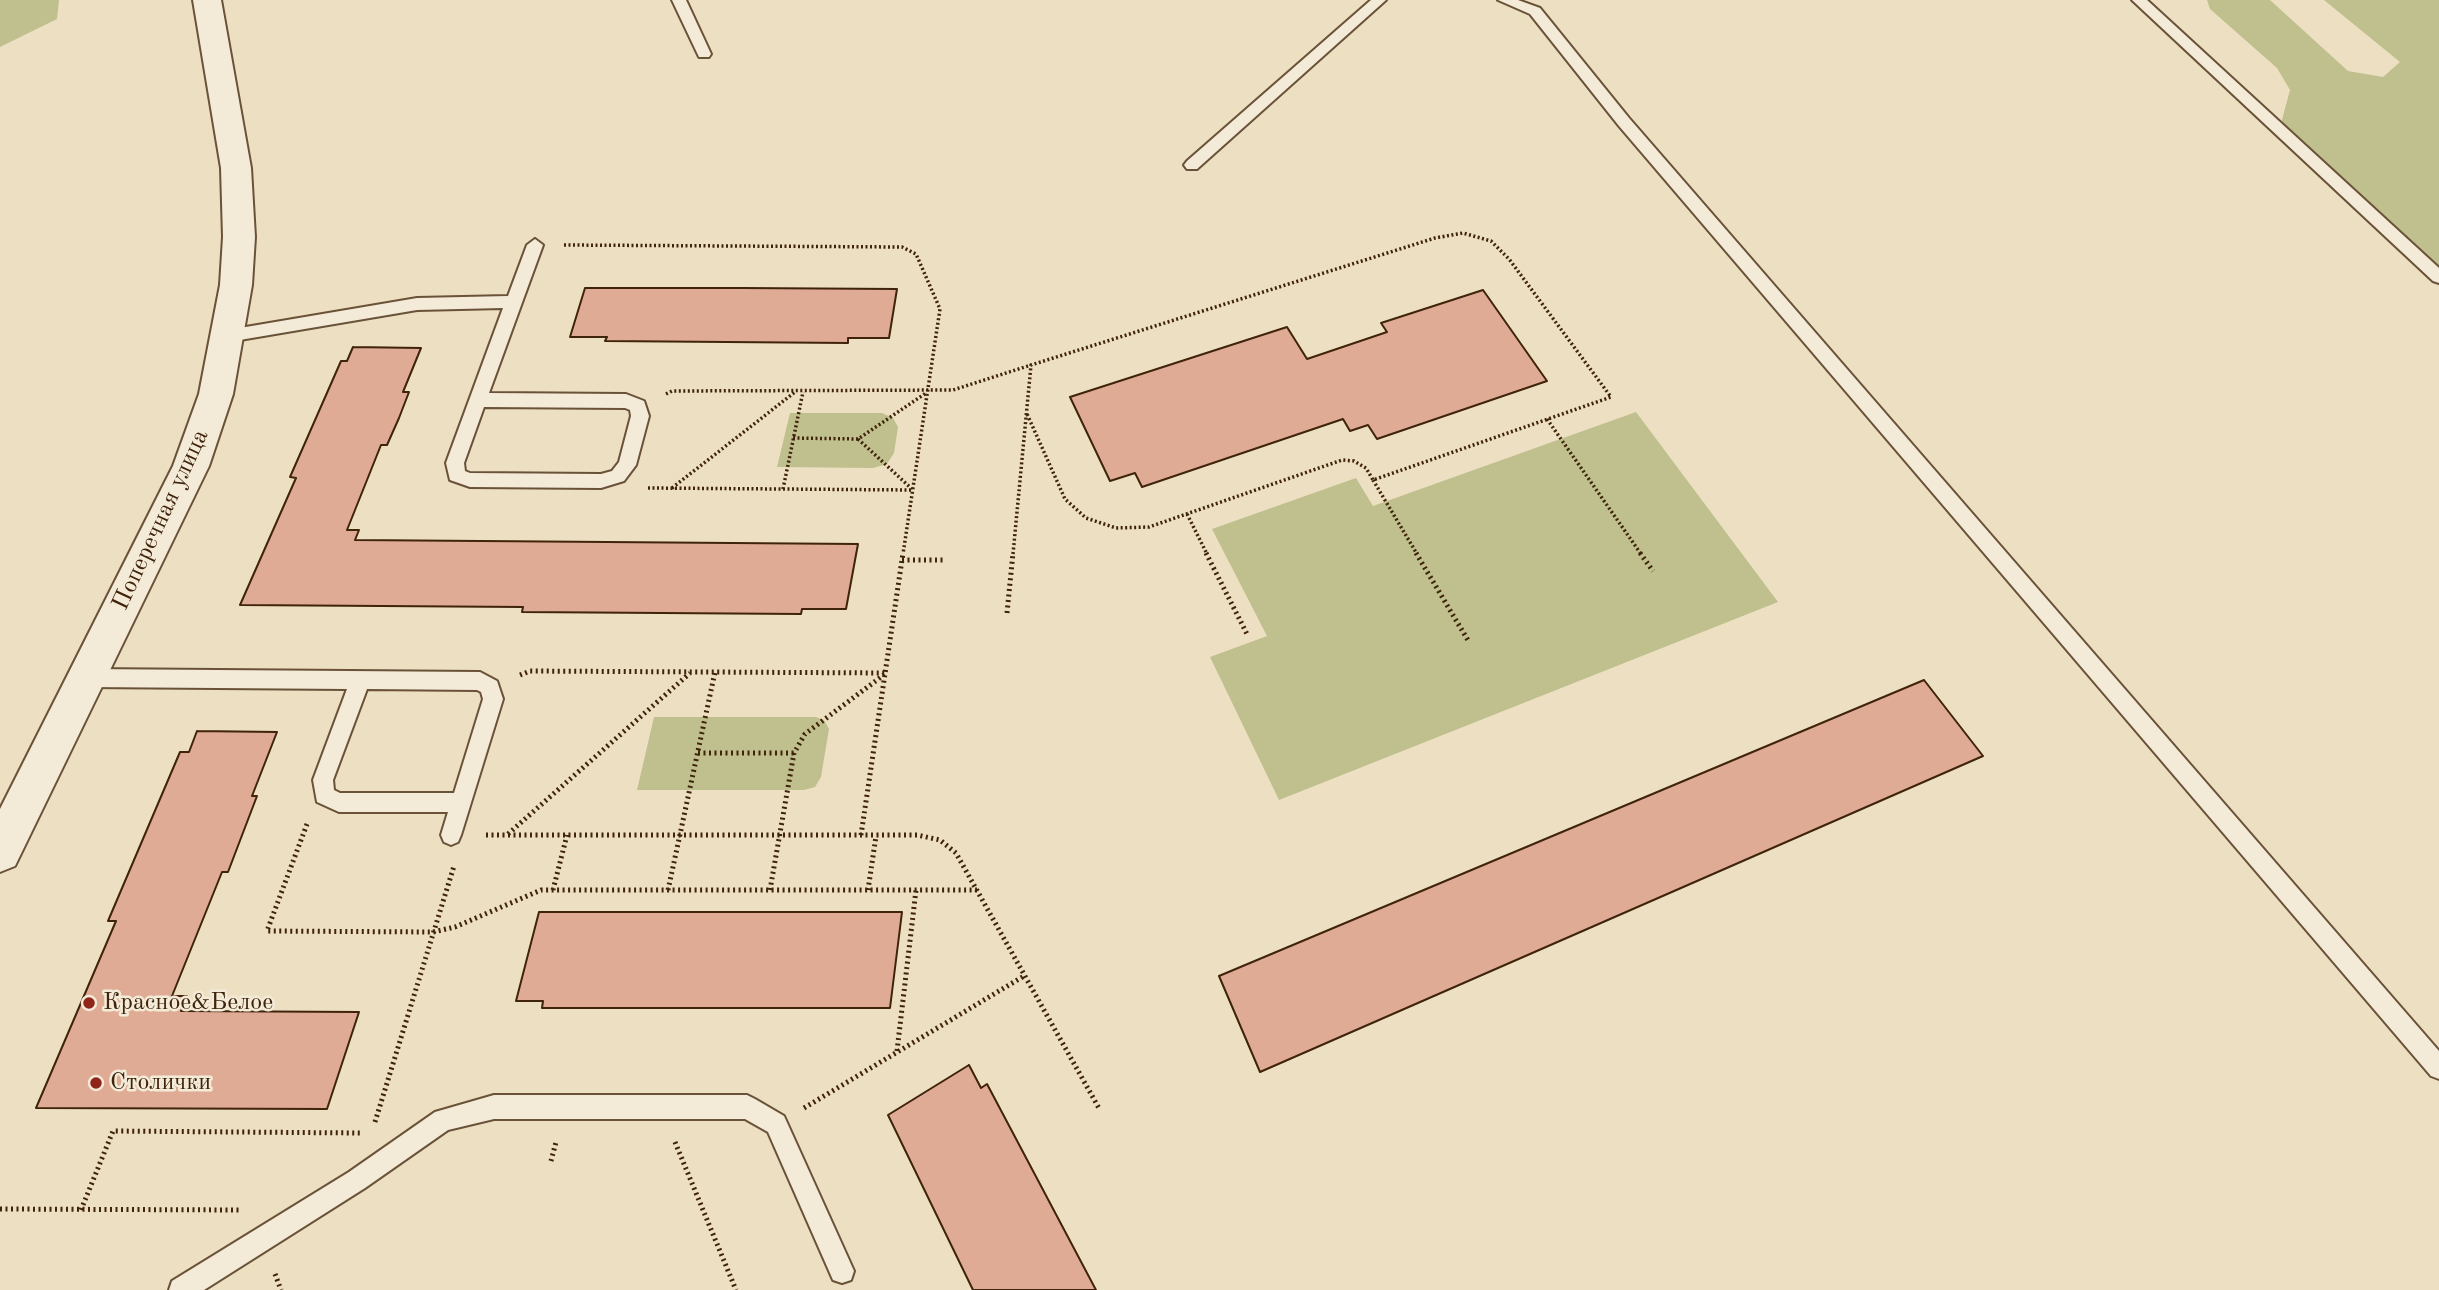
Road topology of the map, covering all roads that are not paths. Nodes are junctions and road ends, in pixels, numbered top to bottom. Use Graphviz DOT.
graph roads {
  1 [pos="207,0"];
  2 [pos="679,0"];
  3 [pos="1379,0"];
  4 [pos="1505,0"];
  5 [pos="2140,0"];
  6 [pos="704,54"];
  7 [pos="1192,165"];
  8 [pos="535,245"];
  9 [pos="2439,277"];
  10 [pos="514,302"];
  11 [pos="228,335"];
  12 [pos="478,400"];
  13 [pos="86,678"];
  14 [pos="360,680"];
  15 [pos="460,803"];
  16 [pos="457,835"];
  17 [pos="0,852"];
  18 [pos="2439,1068"];
  19 [pos="842,1271"];
  20 [pos="181,1290"];
  1 -- 11 [label="street, Поперечная улица"];
  2 -- 6 [label="lane"];
  3 -- 7 [label="lane"];
  4 -- 18 [label="lane"];
  5 -- 9 [label="lane"];
  8 -- 10 [label="lane"];
  10 -- 11 [label="lane"];
  10 -- 12 [label="lane"];
  11 -- 13 [label="street, Поперечная улица"];
  12 -- 12 [label="lane"];
  13 -- 14 [label="lane"];
  13 -- 17 [label="street, Поперечная улица"];
  14 -- 15 [label="lane"];
  14 -- 15 [label="lane"];
  15 -- 16 [label="lane"];
  19 -- 20 [label="lane"];
}
